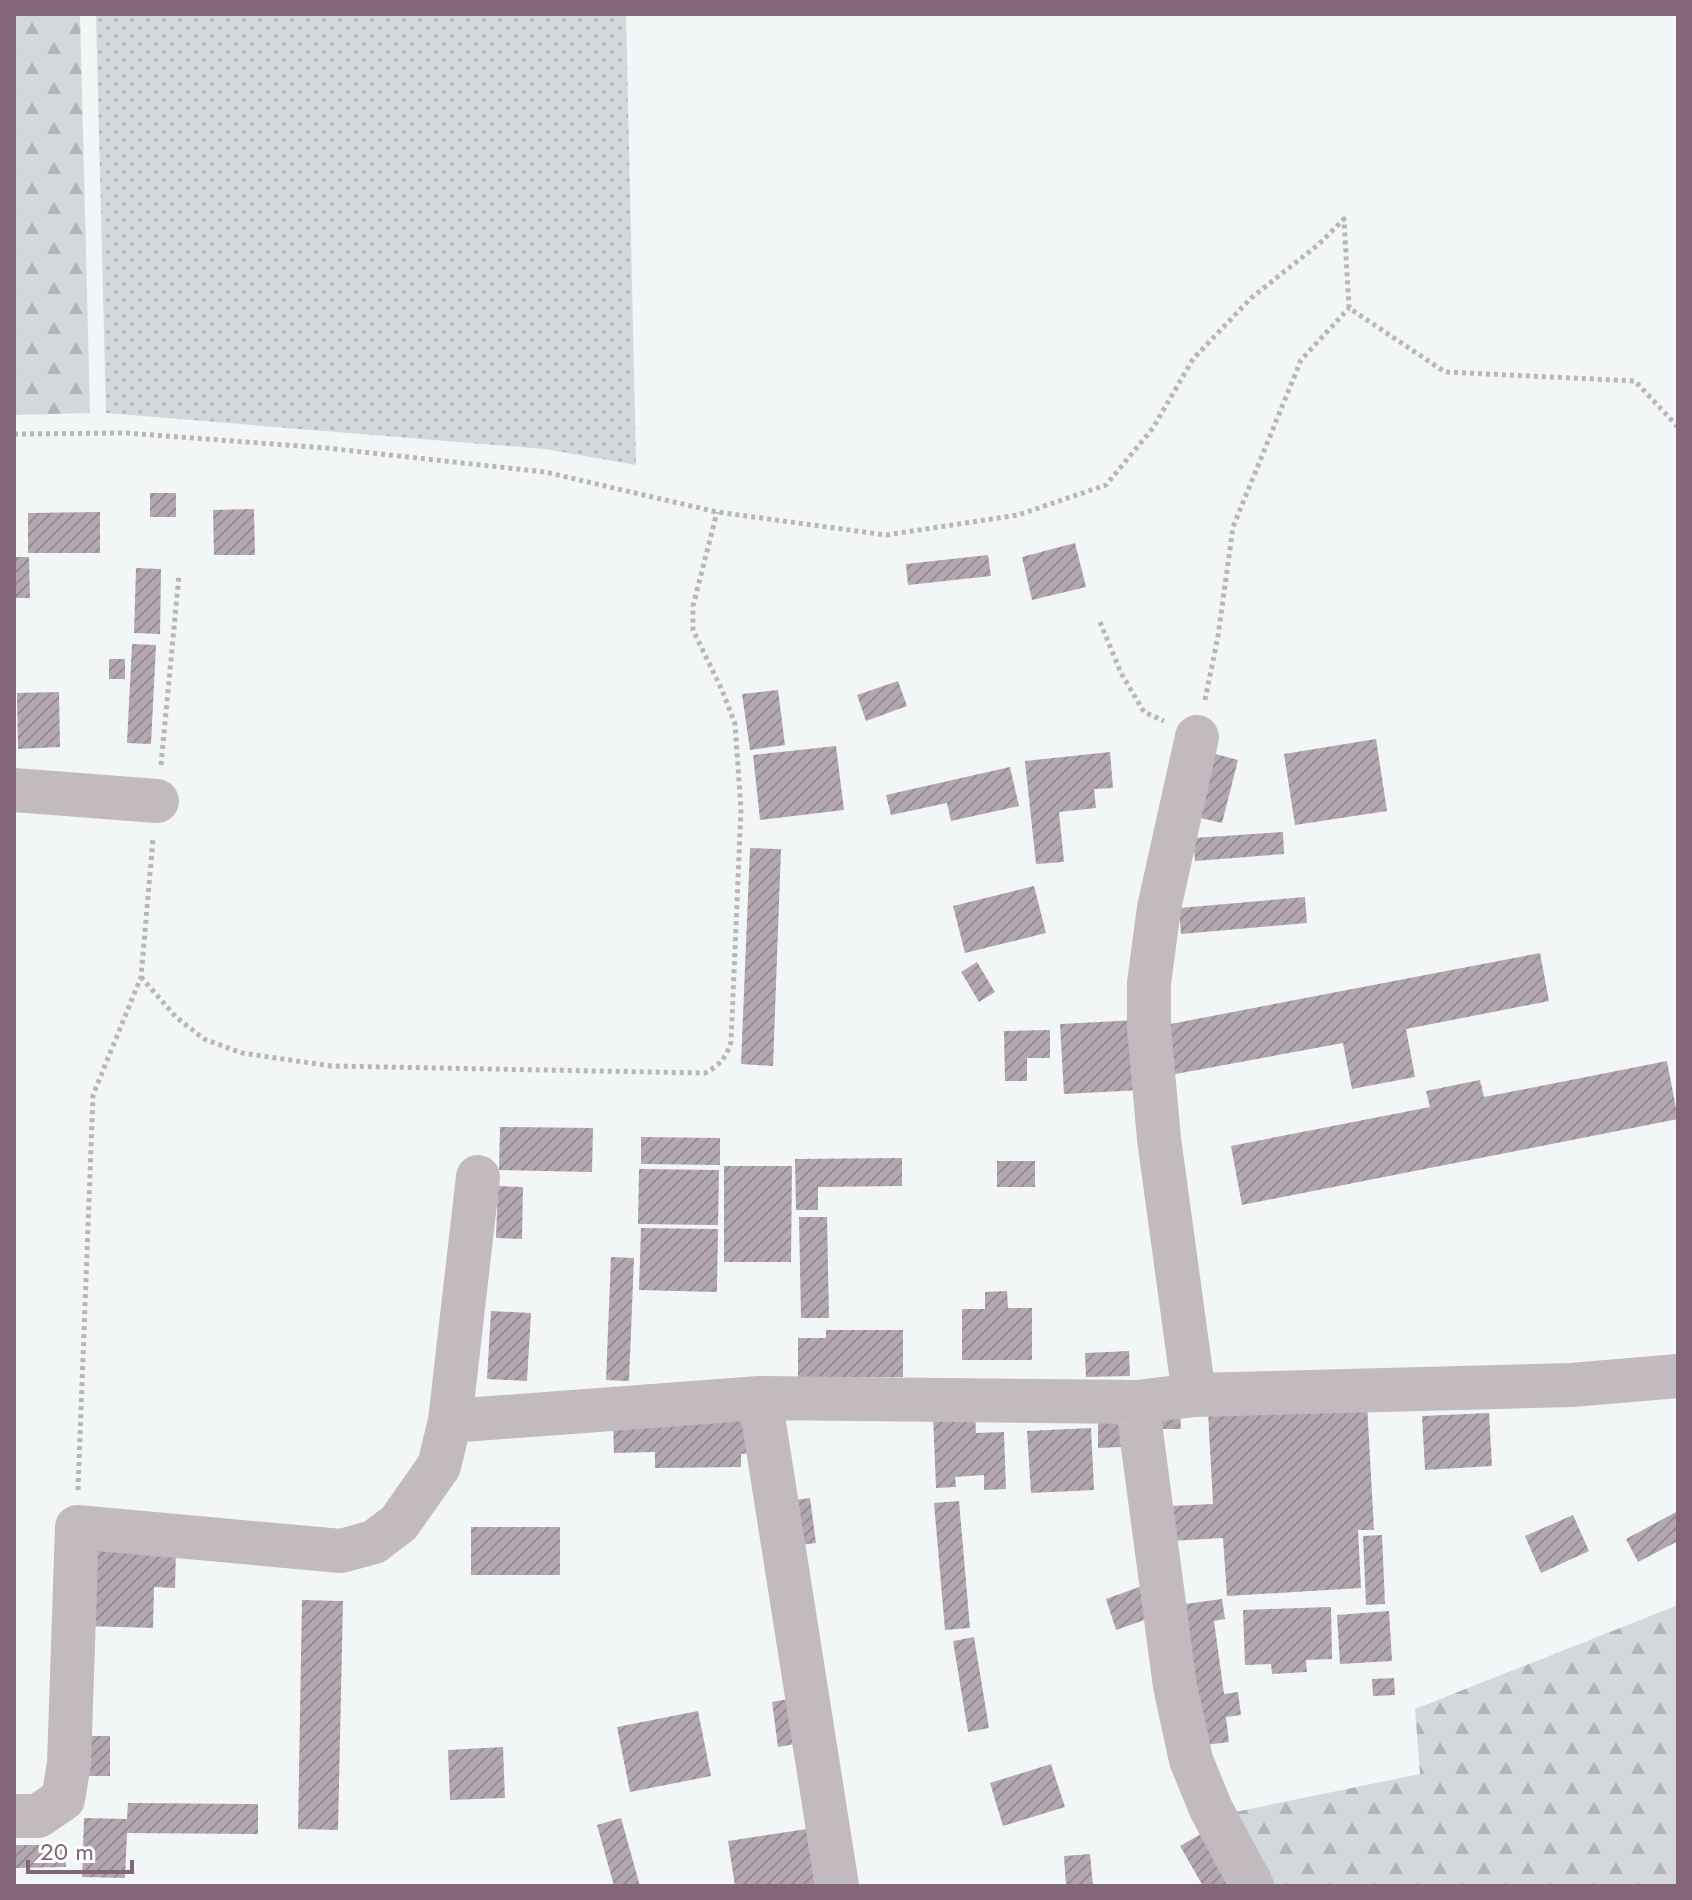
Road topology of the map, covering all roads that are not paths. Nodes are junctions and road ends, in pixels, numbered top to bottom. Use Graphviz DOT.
graph roads {
  1 [pos="1197,737"];
  2 [pos="14,790"];
  3 [pos="157,801"];
  4 [pos="478,1177"];
  5 [pos="1678,1376"];
  6 [pos="1194,1395"];
  7 [pos="760,1398"];
  8 [pos="1137,1402"];
  9 [pos="450,1421"];
  10 [pos="14,1816"];
  11 [pos="837,1886"];
  12 [pos="1252,1886"];
  1 -- 6 [label="lane"];
  2 -- 3 [label="lane"];
  4 -- 9 [label="lane"];
  5 -- 6 [label="lane"];
  6 -- 8 [label="lane"];
  7 -- 8 [label="lane"];
  7 -- 9 [label="lane"];
  7 -- 11 [label="lane"];
  8 -- 12 [label="lane"];
  9 -- 10 [label="lane"];
}
